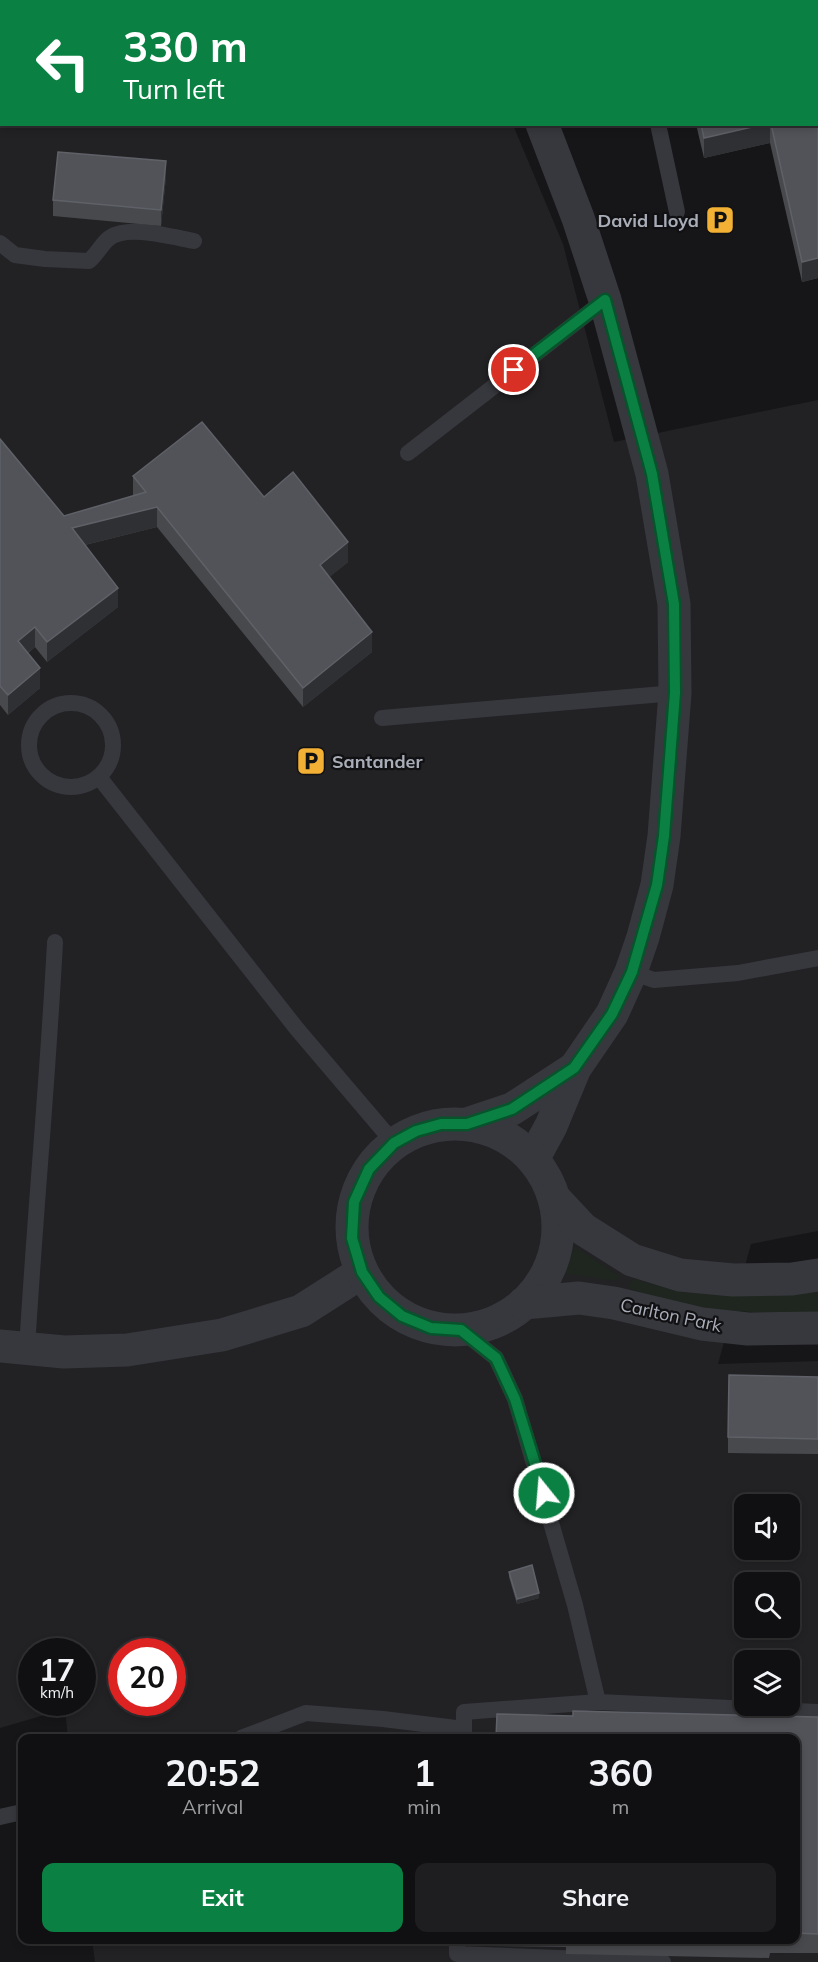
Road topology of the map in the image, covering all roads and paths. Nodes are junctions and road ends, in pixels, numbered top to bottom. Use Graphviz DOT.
graph roads {
  1 [pos="543,126"];
  2 [pos="658,126"];
  3 [pos="677,212"];
  4 [pos="194,241"];
  5 [pos="0,243"];
  6 [pos="605,300"];
  7 [pos="408,453"];
  8 [pos="675,693"];
  9 [pos="382,718"];
  10 [pos="99,777"];
  11 [pos="55,942"];
  12 [pos="818,958"];
  13 [pos="632,972"];
  14 [pos="574,1068"];
  15 [pos="467,1124"];
  16 [pos="394,1143"];
  17 [pos="533,1159"];
  18 [pos="554,1198"];
  19 [pos="362,1272"];
  20 [pos="818,1275"];
  21 [pos="524,1303"];
  22 [pos="818,1328"];
  23 [pos="461,1330"];
  24 [pos="14,1347"];
  25 [pos="598,1702"];
  26 [pos="818,1712"];
  27 [pos="251,1734"];
  28 [pos="464,1734"];
  29 [pos="18,1813"];
  30 [pos="0,1817"];
  31 [pos="457,1944"];
  32 [pos="663,1962"];
  1 -- 6 [label="street"];
  2 -- 3 [label="lane"];
  4 -- 5 [label="lane"];
  6 -- 7 [label="lane"];
  6 -- 8 [label="street"];
  8 -- 9 [label="lane"];
  8 -- 13 [label="street"];
  10 -- 10 [label="lane"];
  10 -- 16 [label="lane"];
  11 -- 24 [label="lane"];
  12 -- 13 [label="lane"];
  13 -- 14 [label="street"];
  14 -- 15 [label="street"];
  14 -- 17 [label="street"];
  15 -- 16 [label="street"];
  15 -- 17 [label="street"];
  16 -- 19 [label="street"];
  17 -- 18 [label="street"];
  18 -- 20 [label="street"];
  18 -- 21 [label="street"];
  19 -- 23 [label="street"];
  19 -- 24 [label="street"];
  21 -- 22 [label="street, Carlton Park"];
  21 -- 23 [label="street"];
  23 -- 25 [label="lane"];
  25 -- 26 [label="lane"];
  25 -- 28 [label="lane"];
  27 -- 28 [label="lane"];
  29 -- 30 [label="lane"];
  31 -- 32 [label="lane"];
}
